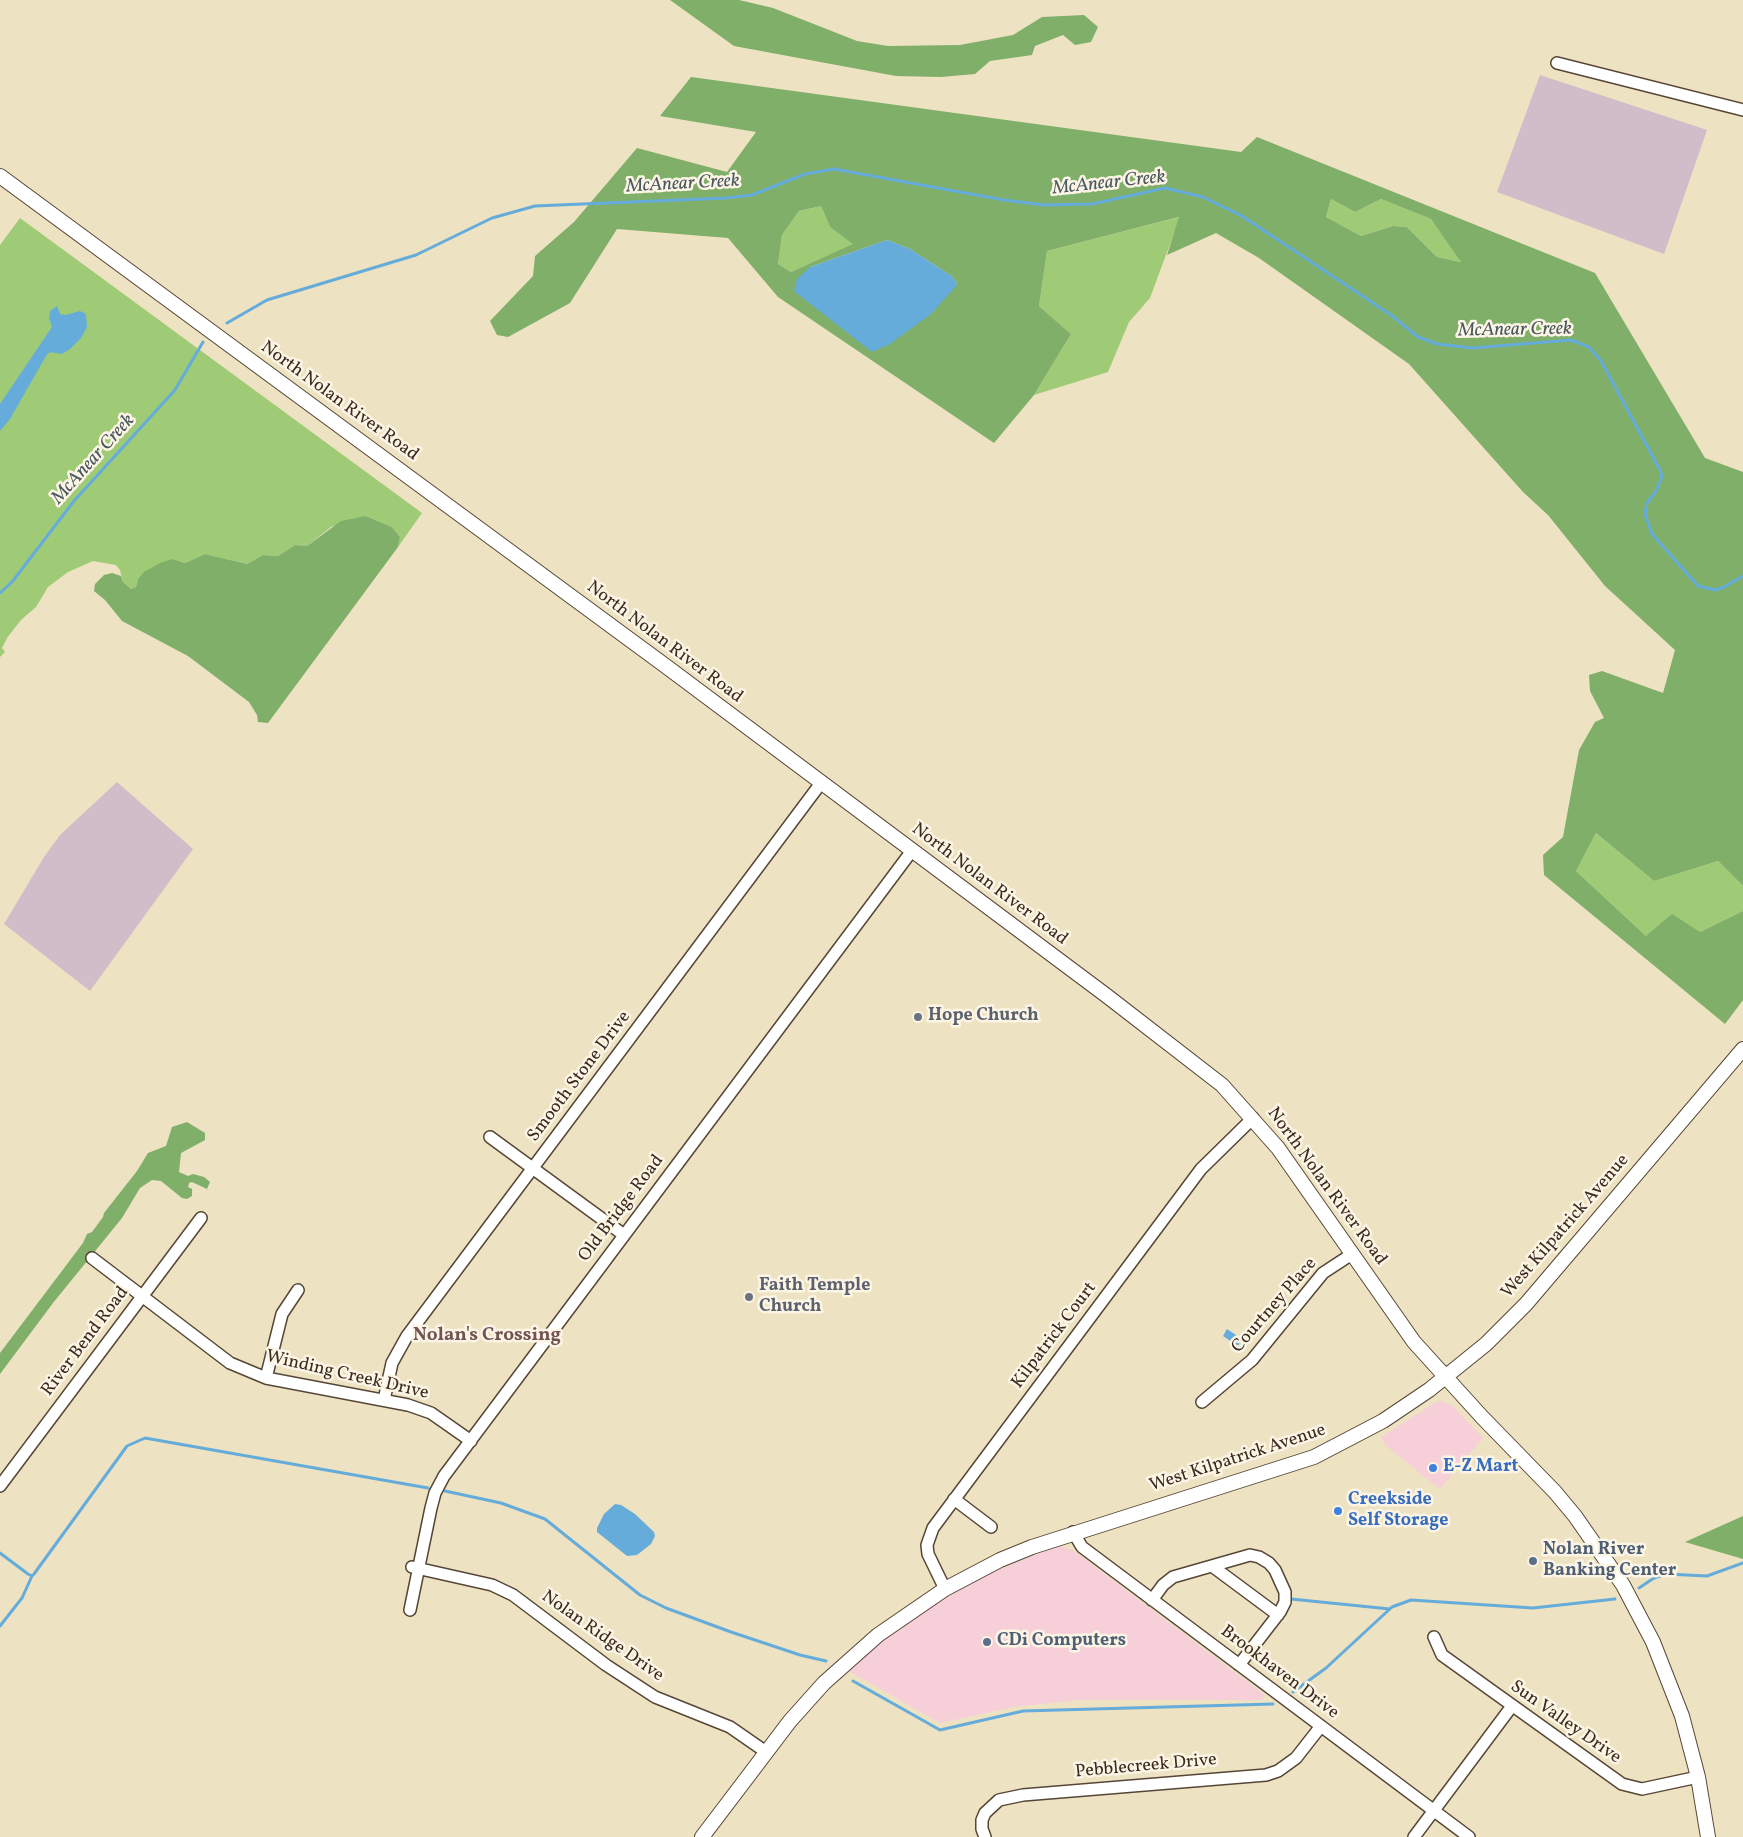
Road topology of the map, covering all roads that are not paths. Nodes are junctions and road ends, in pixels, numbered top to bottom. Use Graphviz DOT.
graph roads {
  1 [pos="1557,63"];
  2 [pos="1743,110"];
  3 [pos="0,176"];
  4 [pos="821,783"];
  5 [pos="911,852"];
  6 [pos="1743,1049"];
  7 [pos="1253,1118"];
  8 [pos="490,1137"];
  9 [pos="532,1168"];
  10 [pos="201,1218"];
  11 [pos="624,1235"];
  12 [pos="1352,1254"];
  13 [pos="92,1258"];
  14 [pos="298,1290"];
  15 [pos="142,1296"];
  16 [pos="1445,1377"];
  17 [pos="266,1378"];
  18 [pos="384,1400"];
  19 [pos="1202,1402"];
  20 [pos="471,1441"];
  21 [pos="0,1486"];
  22 [pos="954,1499"];
  23 [pos="991,1527"];
  24 [pos="1073,1532"];
  25 [pos="1212,1566"];
  26 [pos="415,1568"];
  27 [pos="945,1589"];
  28 [pos="1152,1600"];
  29 [pos="410,1610"];
  30 [pos="1278,1615"];
  31 [pos="1434,1637"];
  32 [pos="1239,1665"];
  33 [pos="1512,1706"];
  34 [pos="1321,1726"];
  35 [pos="766,1752"];
  36 [pos="1698,1777"];
  37 [pos="1434,1811"];
  38 [pos="702,1837"];
  39 [pos="986,1837"];
  40 [pos="1414,1837"];
  41 [pos="1469,1837"];
  42 [pos="1708,1837"];
  1 -- 2 [label="street"];
  3 -- 4 [label="main road, North Nolan River Road"];
  4 -- 5 [label="main road, North Nolan River Road"];
  4 -- 9 [label="street, Smooth Stone Drive"];
  5 -- 7 [label="main road, North Nolan River Road"];
  5 -- 11 [label="street, Old Bridge Road"];
  6 -- 16 [label="main road, West Kilpatrick Avenue"];
  7 -- 12 [label="main road, North Nolan River Road"];
  7 -- 22 [label="street, Kilpatrick Court"];
  8 -- 9 [label="street"];
  9 -- 11 [label="street"];
  9 -- 18 [label="street, Smooth Stone Drive"];
  10 -- 15 [label="street, River Bend Road"];
  11 -- 20 [label="street, Old Bridge Road"];
  12 -- 16 [label="main road, North Nolan River Road"];
  12 -- 19 [label="street, Courtney Place"];
  13 -- 15 [label="street, Winding Creek Drive"];
  14 -- 17 [label="street"];
  15 -- 17 [label="street, Winding Creek Drive"];
  15 -- 21 [label="street, River Bend Road"];
  16 -- 24 [label="main road, West Kilpatrick Avenue"];
  16 -- 36 [label="main road, North Nolan River Road"];
  17 -- 18 [label="street, Winding Creek Drive"];
  18 -- 20 [label="street, Winding Creek Drive"];
  20 -- 26 [label="street, Old Bridge Road"];
  22 -- 23 [label="street"];
  22 -- 27 [label="street, Kilpatrick Court"];
  24 -- 27 [label="main road, West Kilpatrick Avenue"];
  24 -- 28 [label="street, Brookhaven Drive"];
  25 -- 28 [label="street"];
  25 -- 30 [label="street"];
  25 -- 30 [label="street"];
  26 -- 29 [label="street, Old Bridge Road"];
  26 -- 35 [label="street, Nolan Ridge Drive"];
  27 -- 35 [label="main road, West Kilpatrick Avenue"];
  28 -- 32 [label="street, Brookhaven Drive"];
  30 -- 32 [label="street"];
  31 -- 33 [label="street, Sun Valley Drive"];
  32 -- 34 [label="street, Brookhaven Drive"];
  33 -- 36 [label="street, Sun Valley Drive"];
  33 -- 37 [label="street"];
  34 -- 37 [label="street, Brookhaven Drive"];
  34 -- 39 [label="street, Pebblecreek Drive"];
  35 -- 38 [label="main road, West Kilpatrick Avenue"];
  36 -- 42 [label="main road, North Nolan River Road"];
  37 -- 40 [label="street"];
  37 -- 41 [label="street, Brookhaven Drive"];
}
